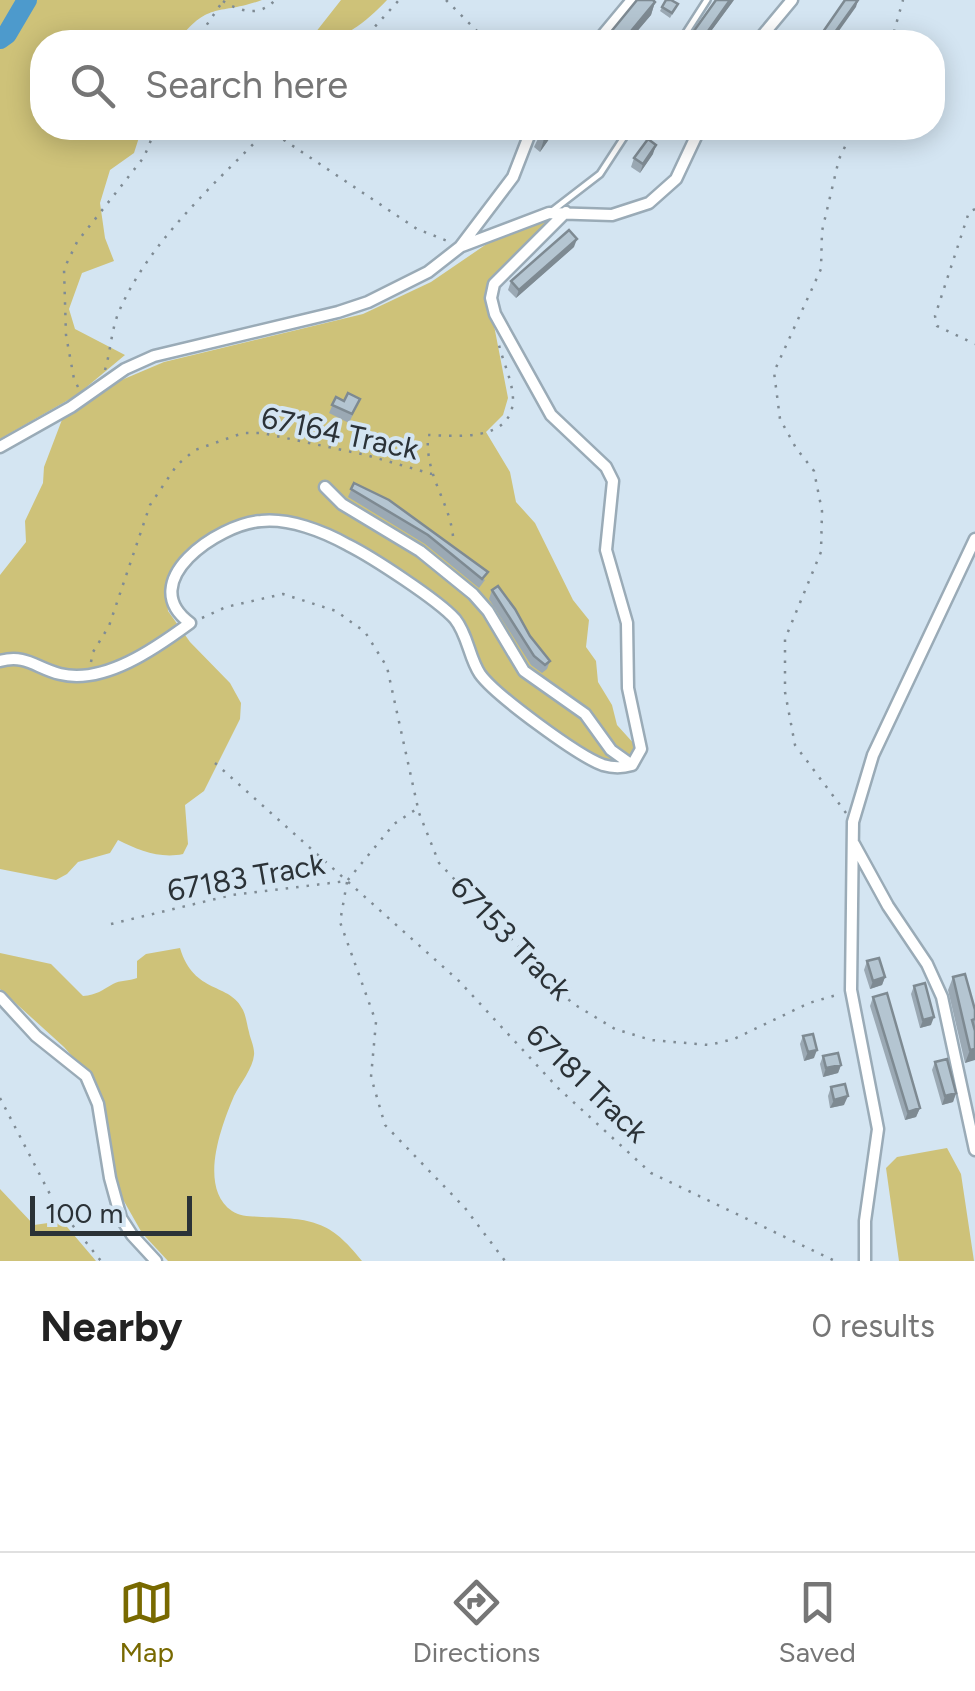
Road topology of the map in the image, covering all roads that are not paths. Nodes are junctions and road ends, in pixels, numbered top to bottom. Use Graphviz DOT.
graph roads {
  1 [pos="632,0"];
  2 [pos="707,0"];
  3 [pos="792,0"];
  4 [pos="607,30"];
  5 [pos="688,30"];
  6 [pos="768,30"];
  7 [pos="527,140"];
  8 [pos="622,140"];
  9 [pos="694,140"];
  10 [pos="566,212"];
  11 [pos="549,213"];
  12 [pos="460,247"];
  13 [pos="0,447"];
  14 [pos="325,487"];
  15 [pos="975,539"];
  16 [pos="0,661"];
  17 [pos="632,765"];
  18 [pos="854,844"];
  19 [pos="0,997"];
  20 [pos="975,1150"];
  21 [pos="156,1261"];
  22 [pos="865,1261"];
  1 -- 4 [label="street"];
  2 -- 5 [label="lane"];
  3 -- 6 [label="street"];
  7 -- 12 [label="street"];
  8 -- 11 [label="lane"];
  9 -- 10 [label="street"];
  10 -- 11 [label="street"];
  10 -- 17 [label="street"];
  11 -- 12 [label="street"];
  12 -- 13 [label="street"];
  14 -- 17 [label="street"];
  15 -- 18 [label="street"];
  16 -- 17 [label="street"];
  18 -- 20 [label="street"];
  18 -- 22 [label="street"];
  19 -- 21 [label="street"];
}
